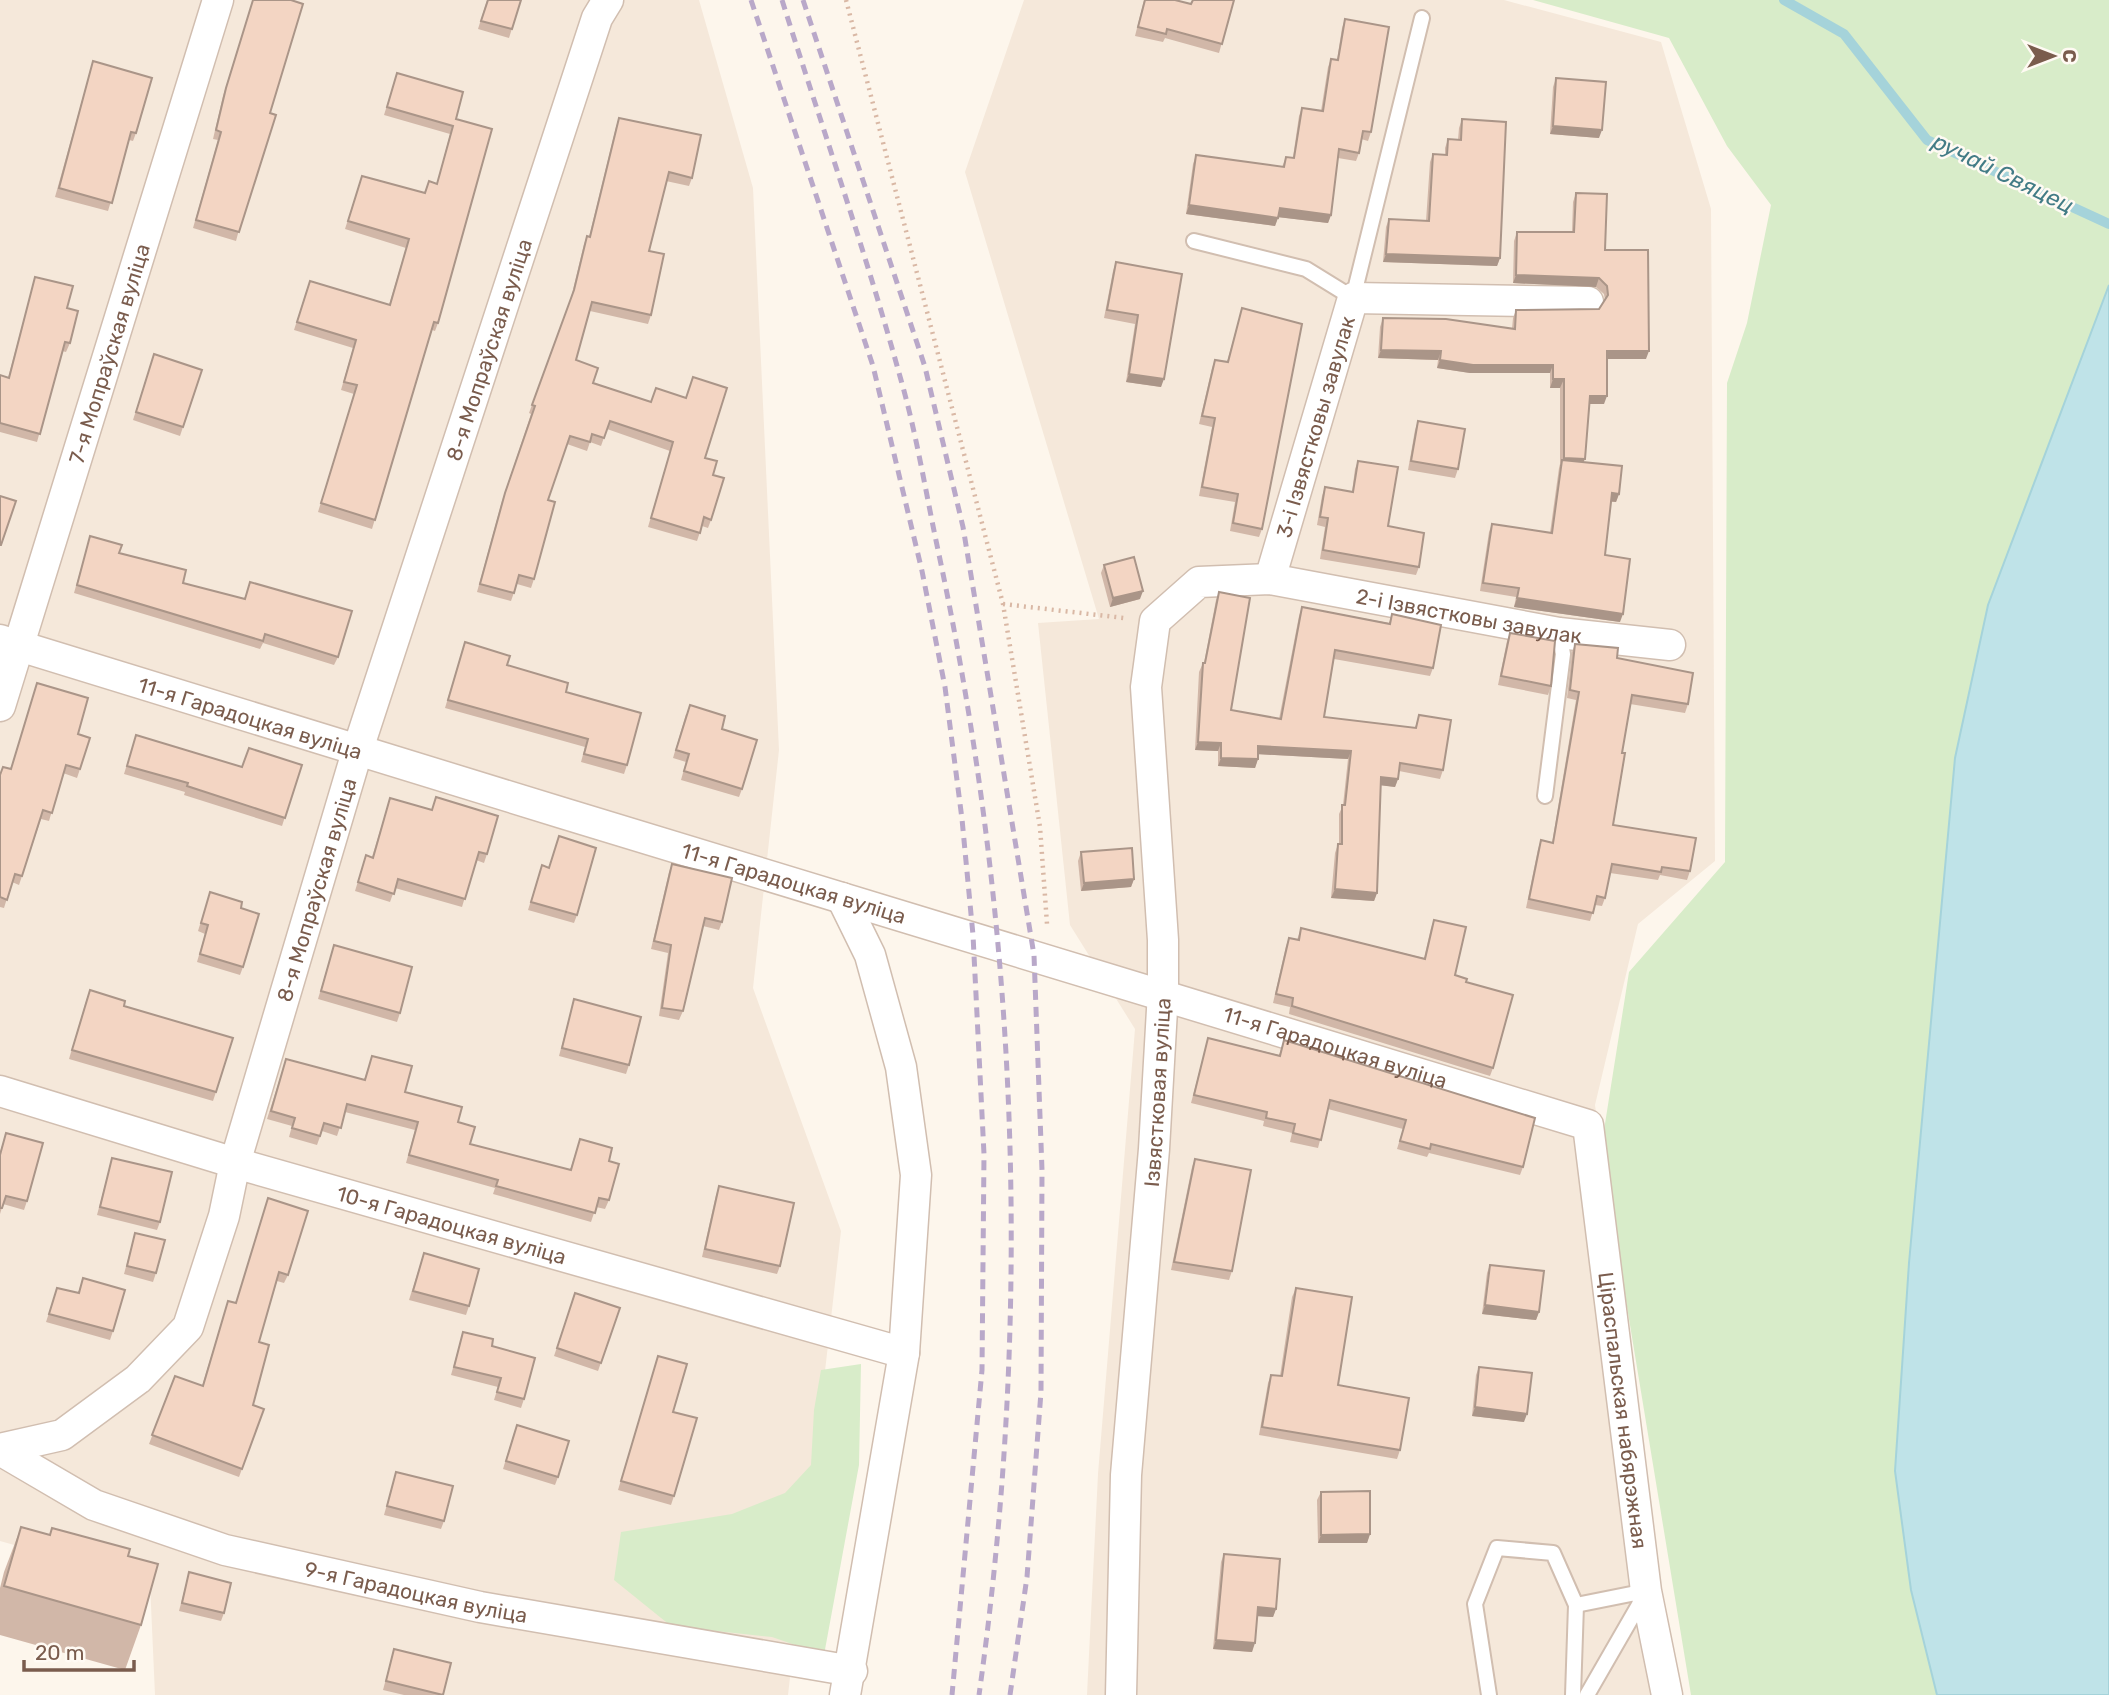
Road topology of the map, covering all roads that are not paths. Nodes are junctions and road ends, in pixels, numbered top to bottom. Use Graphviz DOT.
graph roads {
  1 [pos="218,0"];
  2 [pos="608,0"];
  3 [pos="1422,18"];
  4 [pos="1194,241"];
  5 [pos="1353,298"];
  6 [pos="1588,302"];
  7 [pos="1270,579"];
  8 [pos="1559,633"];
  9 [pos="9,643"];
  10 [pos="1670,645"];
  11 [pos="0,706"];
  12 [pos="357,752"];
  13 [pos="1545,796"];
  14 [pos="842,898"];
  15 [pos="1163,992"];
  16 [pos="0,1091"];
  17 [pos="1588,1125"];
  18 [pos="235,1163"];
  19 [pos="904,1353"];
  20 [pos="0,1450"];
  21 [pos="1646,1591"];
  22 [pos="1576,1605"];
  23 [pos="848,1683"];
  24 [pos="1121,1695"];
  25 [pos="1489,1695"];
  26 [pos="1573,1695"];
  27 [pos="1587,1695"];
  28 [pos="1667,1695"];
  1 -- 9 [label="street, 7-я Мопраўская вуліца"];
  2 -- 12 [label="street, 8-я Мопраўская вуліца"];
  3 -- 5 [label="lane"];
  4 -- 5 [label="lane"];
  5 -- 6 [label="street, 3-і Ізвястковы завулак"];
  5 -- 7 [label="street, 3-і Ізвястковы завулак"];
  7 -- 8 [label="street, 2-і Ізвястковы завулак"];
  7 -- 15 [label="street, Ізвястковая вуліца"];
  8 -- 10 [label="street, 2-і Ізвястковы завулак"];
  8 -- 13 [label="lane"];
  9 -- 11 [label="street, 7-я Мопраўская вуліца"];
  9 -- 12 [label="street, 11-я Гарадоцкая вуліца"];
  12 -- 14 [label="street, 11-я Гарадоцкая вуліца"];
  12 -- 18 [label="street, 8-я Мопраўская вуліца"];
  14 -- 15 [label="street, 11-я Гарадоцкая вуліца"];
  14 -- 19 [label="street"];
  15 -- 17 [label="street, 11-я Гарадоцкая вуліца"];
  15 -- 24 [label="street, Ізвястковая вуліца"];
  16 -- 18 [label="street, 10-я Гарадоцкая вуліца"];
  17 -- 21 [label="street, Ціраспальская набярэжная"];
  18 -- 19 [label="street, 10-я Гарадоцкая вуліца"];
  18 -- 20 [label="street, 8-я Мопраўская вуліца"];
  19 -- 23 [label="street"];
  20 -- 23 [label="street, 9-я Гарадоцкая вуліца"];
  21 -- 22 [label="lane"];
  21 -- 27 [label="lane"];
  21 -- 28 [label="street, Ціраспальская набярэжная"];
  22 -- 25 [label="lane"];
  22 -- 26 [label="lane"];
}
